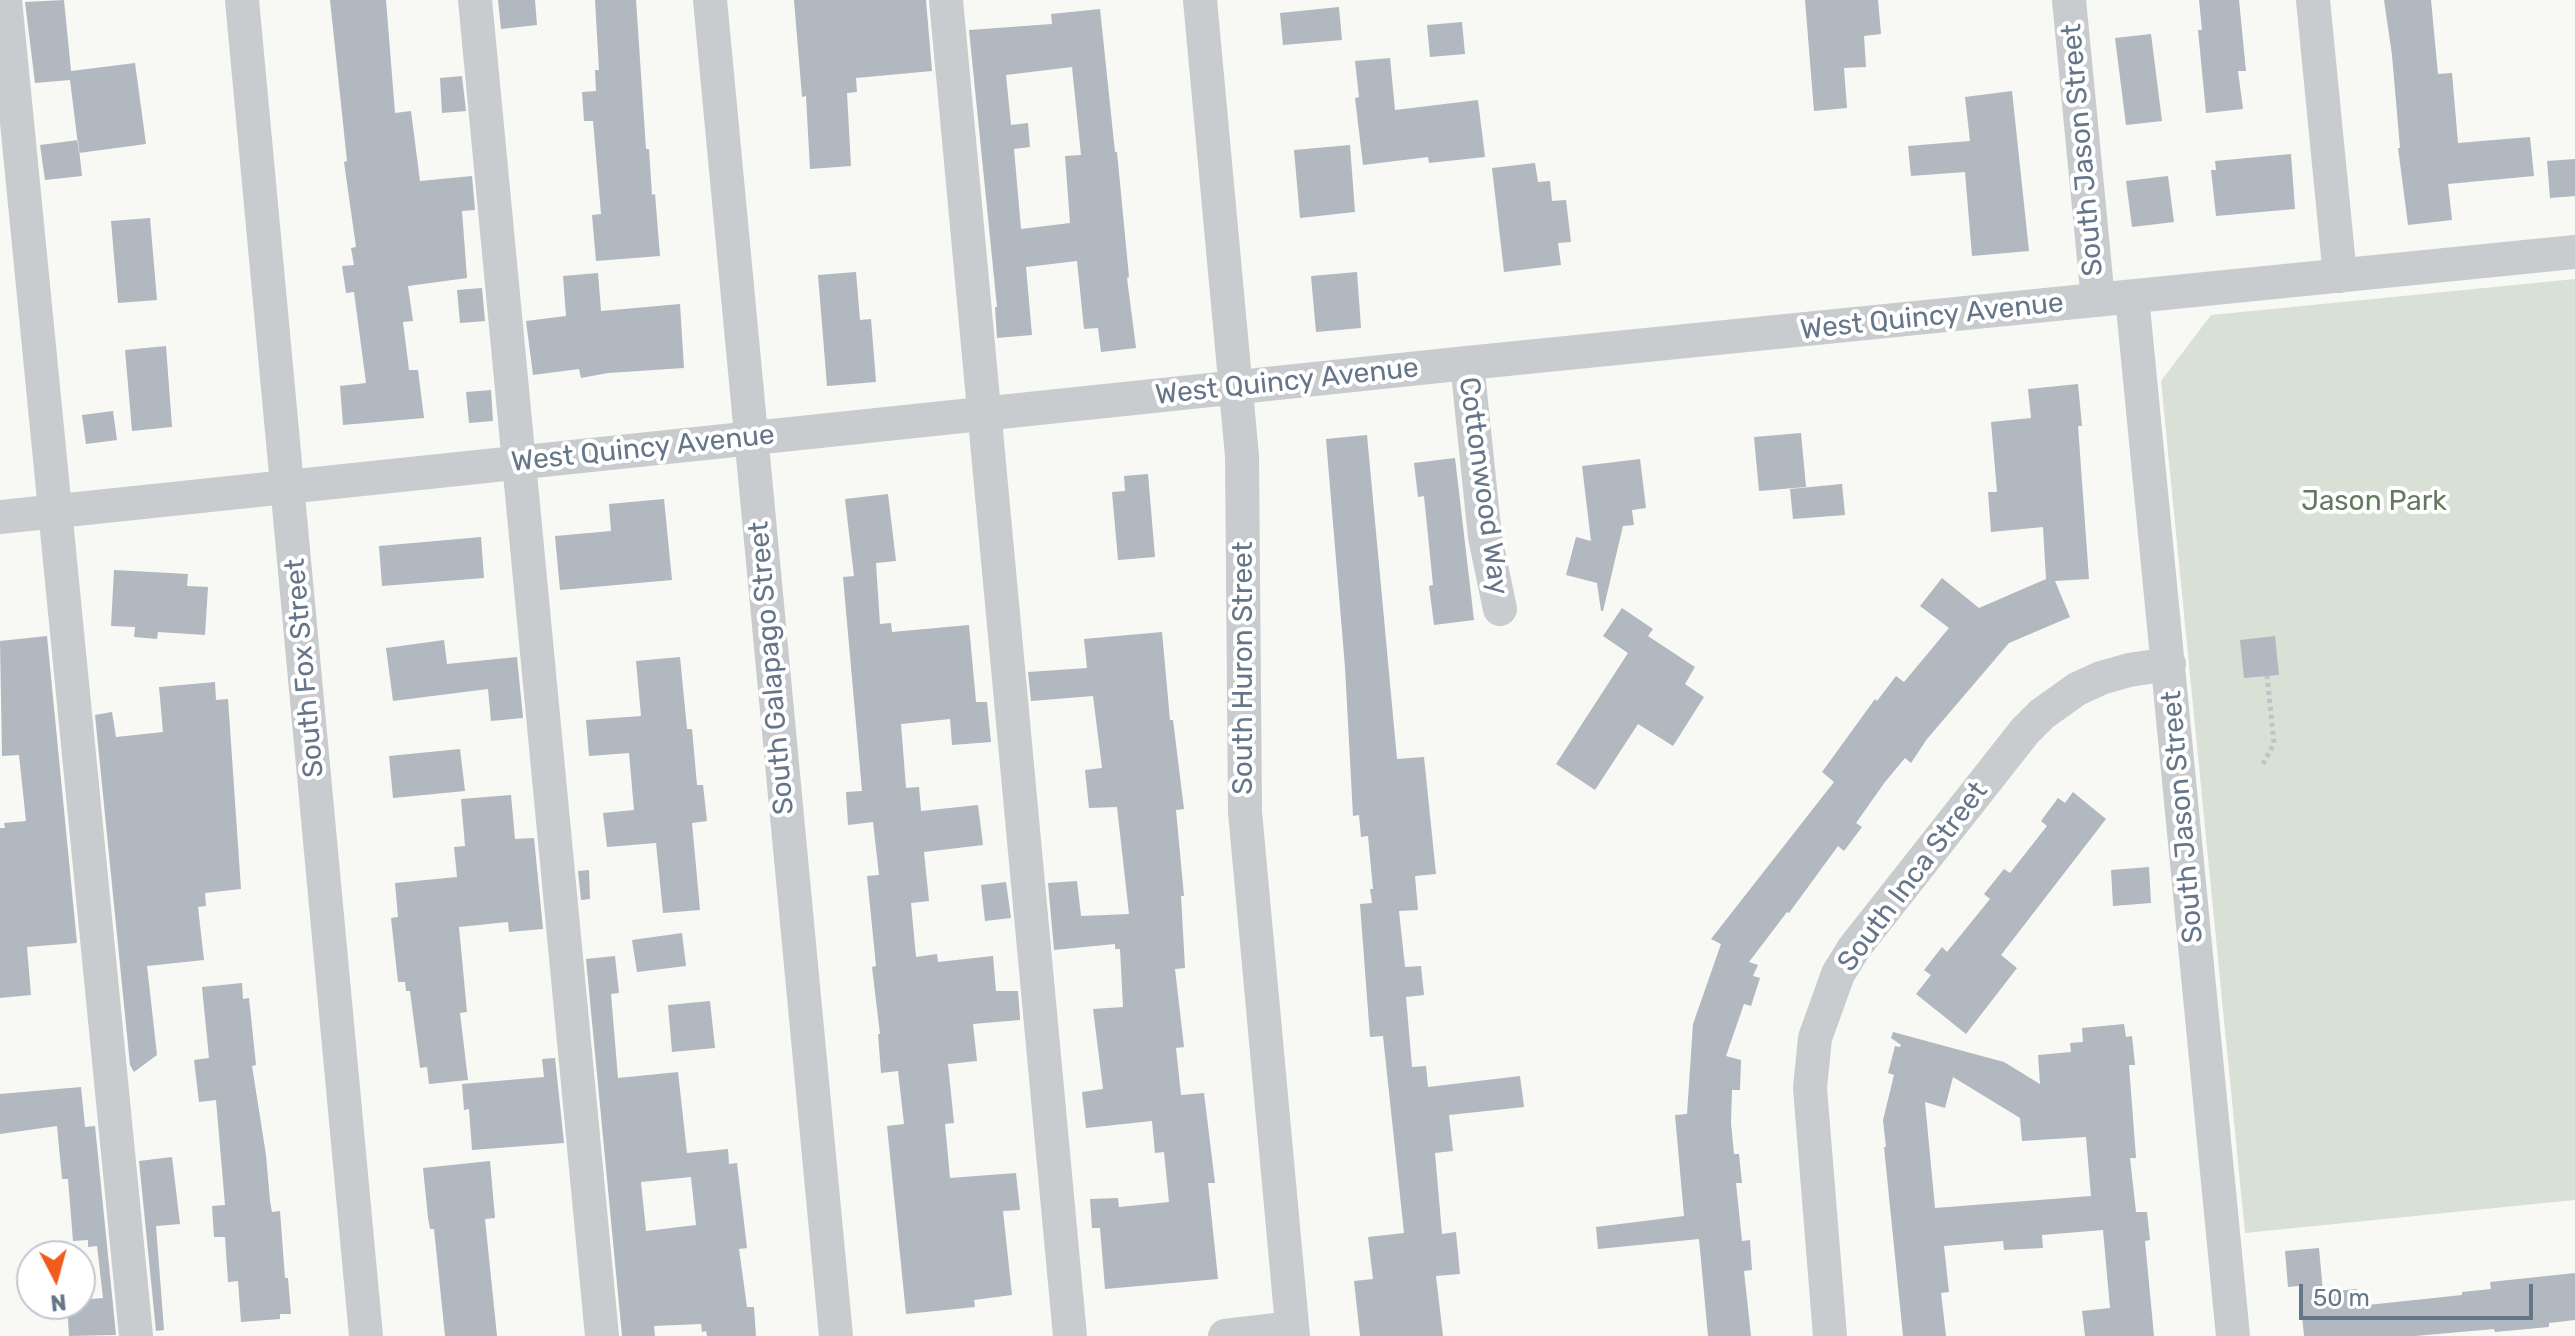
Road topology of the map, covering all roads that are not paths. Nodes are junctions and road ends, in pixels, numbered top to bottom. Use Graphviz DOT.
graph roads {
  1 [pos="5,0"];
  2 [pos="242,0"];
  3 [pos="475,0"];
  4 [pos="710,0"];
  5 [pos="946,0"];
  6 [pos="1200,0"];
  7 [pos="2069,0"];
  8 [pos="2313,0"];
  9 [pos="2575,252"];
  10 [pos="2340,276"];
  11 [pos="2132,297"];
  12 [pos="2098,300"];
  13 [pos="1467,363"];
  14 [pos="1237,387"];
  15 [pos="984,414"];
  16 [pos="751,438"];
  17 [pos="518,463"];
  18 [pos="288,487"];
  19 [pos="56,512"];
  20 [pos="0,517"];
  21 [pos="1500,609"];
  22 [pos="2169,664"];
  23 [pos="1293,1332"];
  24 [pos="136,1336"];
  25 [pos="366,1336"];
  26 [pos="602,1336"];
  27 [pos="836,1336"];
  28 [pos="1070,1336"];
  29 [pos="1225,1336"];
  30 [pos="1830,1336"];
  31 [pos="2233,1336"];
  1 -- 19 [label="street"];
  2 -- 18 [label="street, South Fox Street"];
  3 -- 17 [label="street"];
  4 -- 16 [label="street, South Galapago Street"];
  5 -- 15 [label="street"];
  6 -- 14 [label="street, South Huron Street"];
  7 -- 12 [label="street, South Jason Street"];
  8 -- 10 [label="street"];
  9 -- 10 [label="street, West Quincy Avenue"];
  10 -- 11 [label="street, West Quincy Avenue"];
  11 -- 12 [label="street, West Quincy Avenue"];
  11 -- 22 [label="street, South Jason Street"];
  12 -- 13 [label="street, West Quincy Avenue"];
  13 -- 14 [label="street, West Quincy Avenue"];
  13 -- 21 [label="street, Cottonwood Way"];
  14 -- 15 [label="street, West Quincy Avenue"];
  14 -- 23 [label="street, South Huron Street"];
  15 -- 16 [label="street, West Quincy Avenue"];
  15 -- 28 [label="street"];
  16 -- 17 [label="street, West Quincy Avenue"];
  16 -- 27 [label="street, South Galapago Street"];
  17 -- 18 [label="street, West Quincy Avenue"];
  17 -- 26 [label="street"];
  18 -- 19 [label="street, West Quincy Avenue"];
  18 -- 25 [label="street, South Fox Street"];
  19 -- 20 [label="street, West Quincy Avenue"];
  19 -- 24 [label="street"];
  22 -- 30 [label="street, South Inca Street"];
  22 -- 31 [label="street, South Jason Street"];
  23 -- 29 [label="street"];
}
